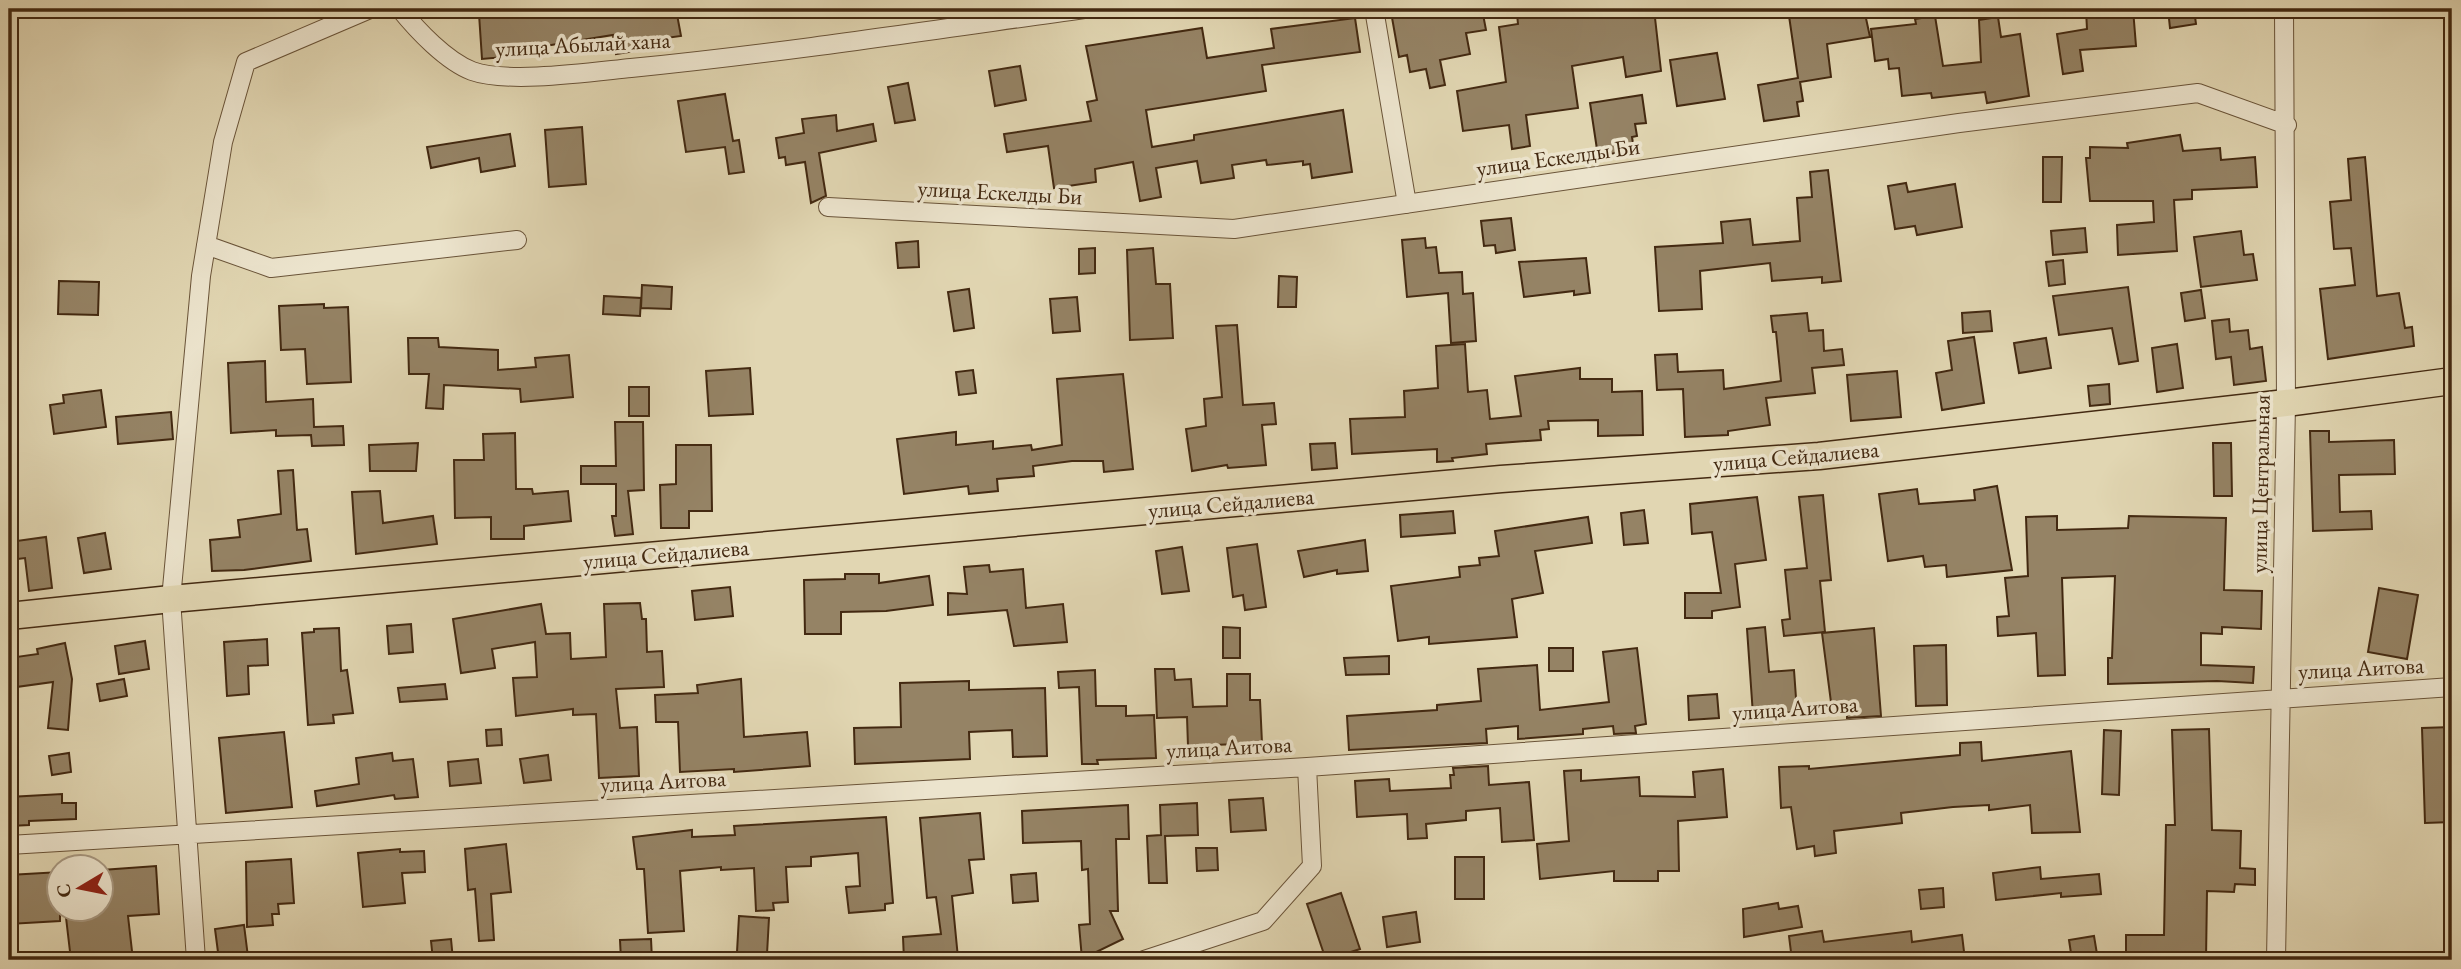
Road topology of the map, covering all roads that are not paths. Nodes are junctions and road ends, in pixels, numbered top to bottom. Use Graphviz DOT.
graph roads {
  1 [pos="370,9"];
  2 [pos="400,9"];
  3 [pos="1084,9"];
  4 [pos="1374,9"];
  5 [pos="2284,9"];
  6 [pos="2287,125"];
  7 [pos="1407,204"];
  8 [pos="828,207"];
  9 [pos="517,240"];
  10 [pos="206,245"];
  11 [pos="2452,381"];
  12 [pos="2286,403"];
  13 [pos="171,599"];
  14 [pos="9,616"];
  15 [pos="2452,687"];
  16 [pos="2280,697"];
  17 [pos="1307,767"];
  18 [pos="189,834"];
  19 [pos="9,845"];
  20 [pos="196,960"];
  21 [pos="1144,960"];
  22 [pos="2276,960"];
  1 -- 10 [label="street"];
  2 -- 3 [label="street, улица Абылай хана"];
  4 -- 7 [label="street"];
  5 -- 6 [label="street, улица Центральная"];
  6 -- 7 [label="street, улица Ескелды Би"];
  6 -- 12 [label="street, улица Центральная"];
  7 -- 8 [label="street, улица Ескелды Би"];
  9 -- 10 [label="street"];
  10 -- 13 [label="street"];
  11 -- 12 [label="main road, улица Сейдалиева"];
  12 -- 13 [label="main road, улица Сейдалиева"];
  12 -- 16 [label="street, улица Центральная"];
  13 -- 14 [label="main road, улица Сейдалиева"];
  13 -- 18 [label="street"];
  15 -- 16 [label="street, улица Аитова"];
  16 -- 17 [label="street, улица Аитова"];
  16 -- 22 [label="street, улица Центральная"];
  17 -- 18 [label="street, улица Аитова"];
  17 -- 21 [label="street"];
  18 -- 19 [label="street, улица Аитова"];
  18 -- 20 [label="street"];
}
